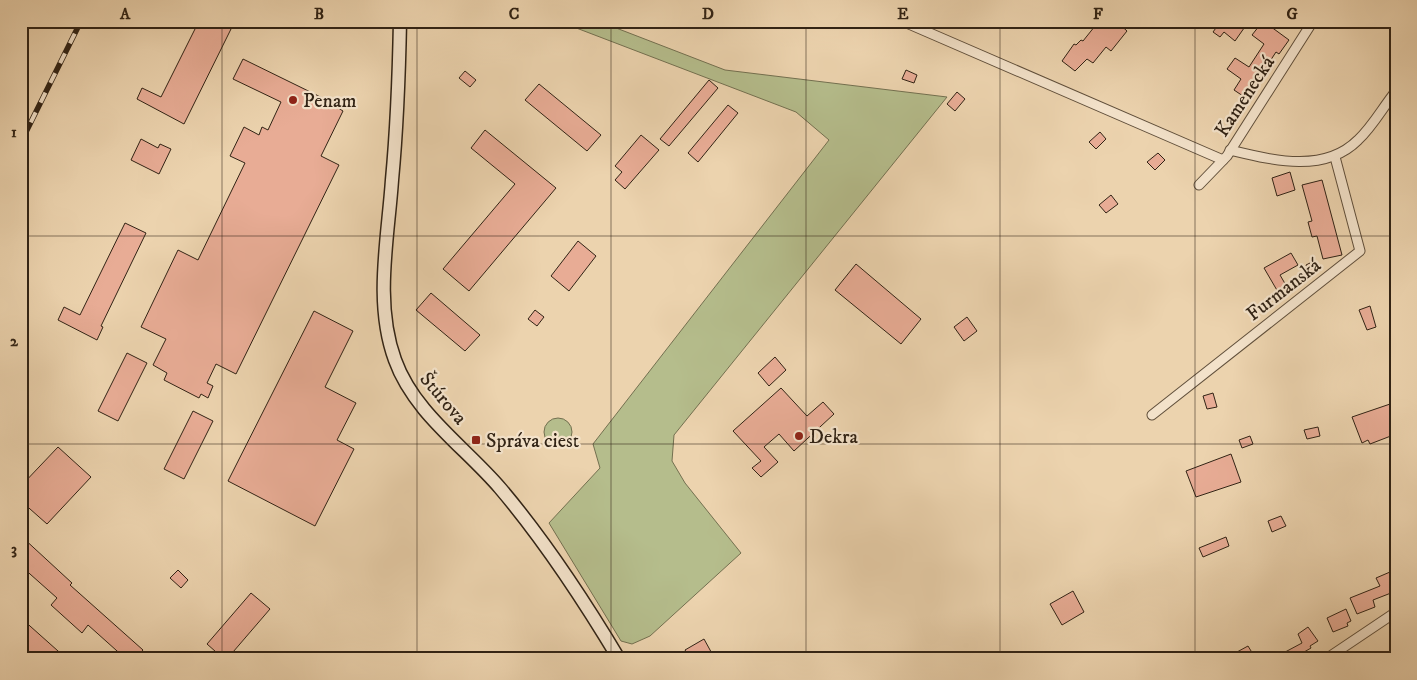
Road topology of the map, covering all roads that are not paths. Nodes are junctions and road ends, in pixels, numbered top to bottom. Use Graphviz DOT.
graph roads {
  1 [pos="400,21"];
  2 [pos="902,21"];
  3 [pos="1313,21"];
  4 [pos="1396,92"];
  5 [pos="1230,150"];
  6 [pos="1335,157"];
  7 [pos="1223,160"];
  8 [pos="1199,185"];
  9 [pos="1152,415"];
  10 [pos="1396,612"];
  11 [pos="618,659"];
  12 [pos="1326,659"];
  1 -- 11 [label="street, Štúrova"];
  2 -- 7 [label="street"];
  3 -- 5 [label="street, Kamenecká"];
  4 -- 6 [label="street"];
  5 -- 6 [label="street"];
  5 -- 7 [label="street, Kamenecká"];
  6 -- 9 [label="street, Furmanská"];
  7 -- 8 [label="street, Kamenecká"];
  10 -- 12 [label="street"];
}
